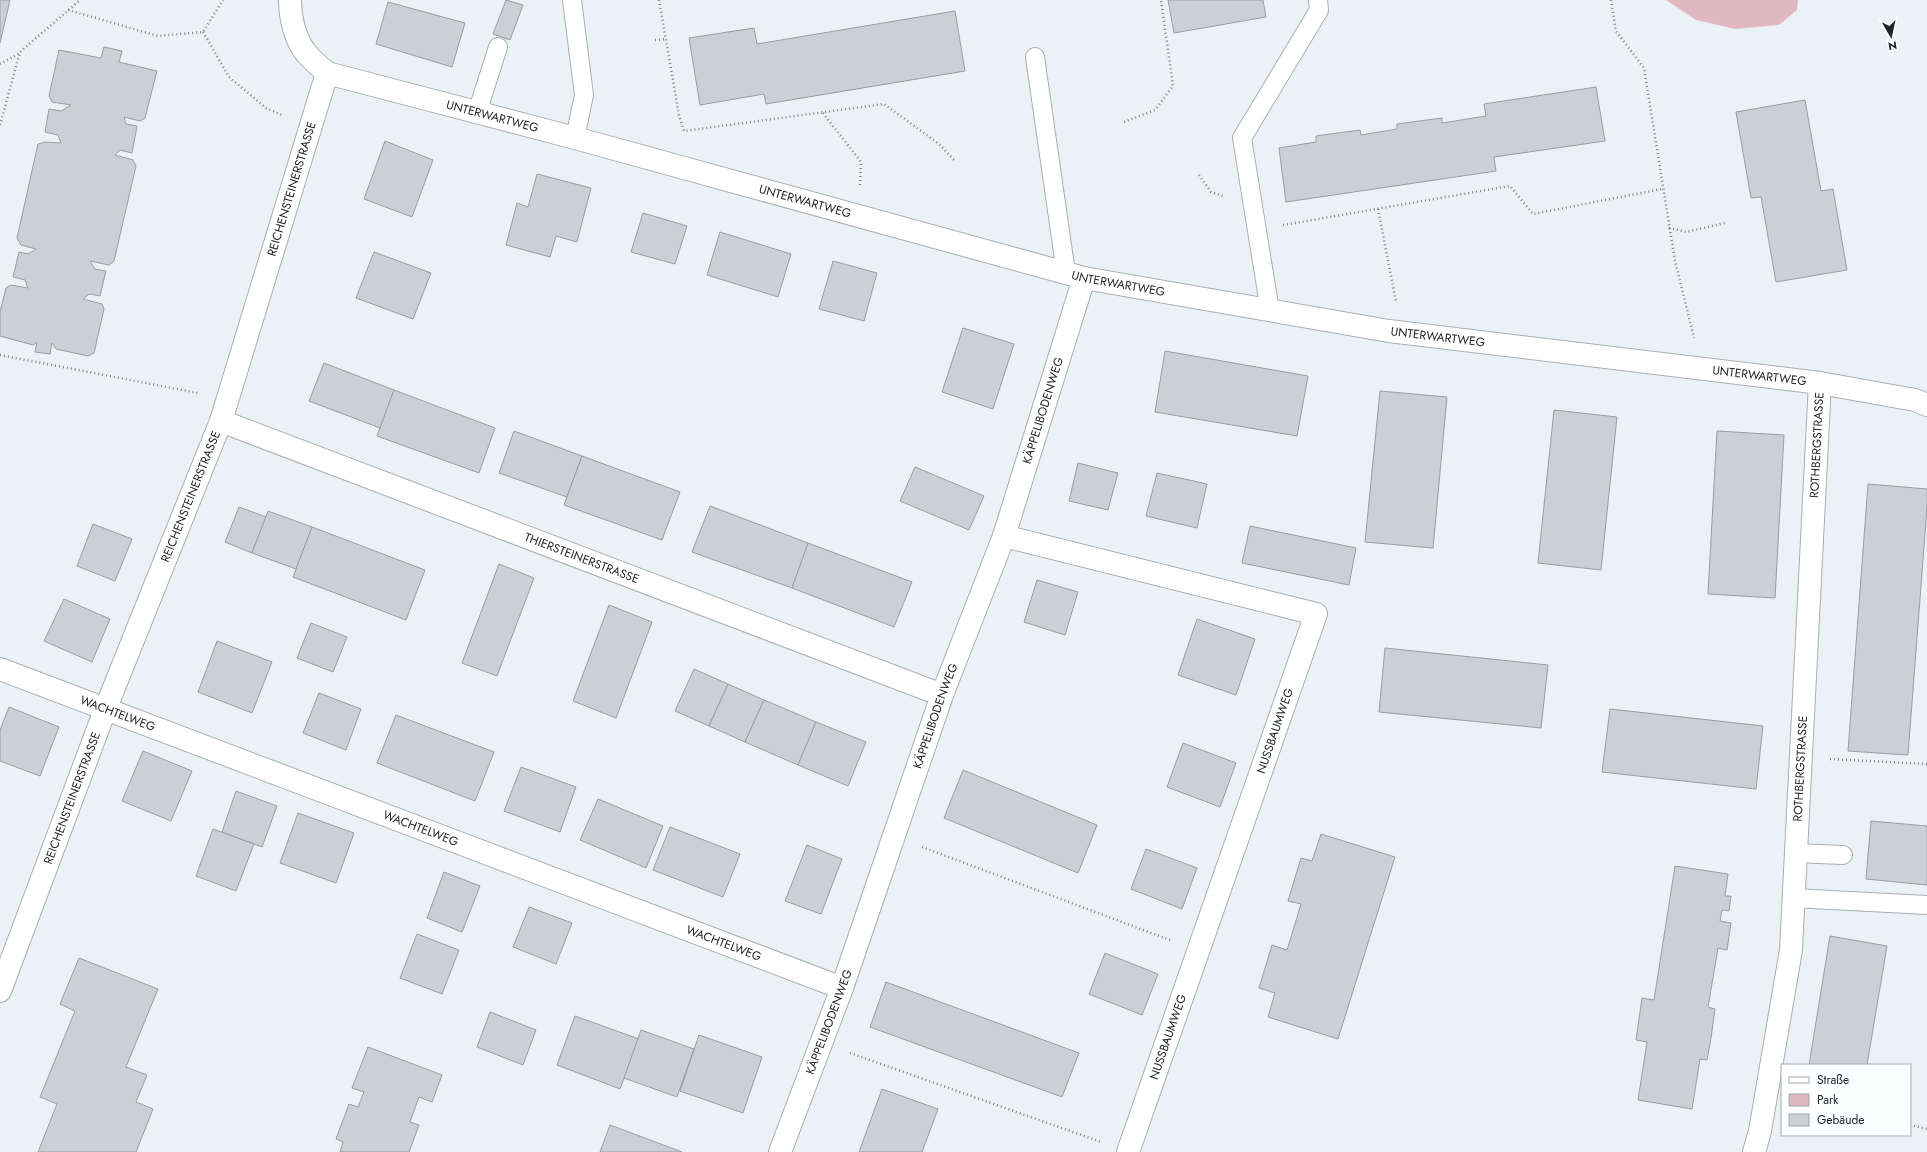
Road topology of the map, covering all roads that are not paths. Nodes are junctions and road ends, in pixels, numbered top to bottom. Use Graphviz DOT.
graph roads {
  1 [pos="290,0"];
  2 [pos="572,0"];
  3 [pos="1318,0"];
  4 [pos="498,47"];
  5 [pos="1035,57"];
  6 [pos="327,73"];
  7 [pos="477,113"];
  8 [pos="576,138"];
  9 [pos="1075,276"];
  10 [pos="1270,311"];
  11 [pos="1820,383"];
  12 [pos="1927,405"];
  13 [pos="221,421"];
  14 [pos="1004,536"];
  15 [pos="0,669"];
  16 [pos="942,695"];
  17 [pos="105,710"];
  18 [pos="1795,853"];
  19 [pos="1843,855"];
  20 [pos="1793,898"];
  21 [pos="1927,905"];
  22 [pos="4,966"];
  23 [pos="842,988"];
  24 [pos="0,990"];
  25 [pos="780,1152"];
  26 [pos="1128,1152"];
  27 [pos="1754,1152"];
  1 -- 6 [label="street"];
  2 -- 8 [label="lane"];
  3 -- 10 [label="lane"];
  4 -- 7 [label="lane"];
  5 -- 9 [label="lane"];
  6 -- 7 [label="street, UNTERWARTWEG"];
  6 -- 13 [label="street, REICHENSTEINERSTRASSE"];
  7 -- 8 [label="street, UNTERWARTWEG"];
  8 -- 9 [label="street, UNTERWARTWEG"];
  9 -- 10 [label="street, UNTERWARTWEG"];
  9 -- 14 [label="street, KÄPPELIBODENWEG"];
  10 -- 11 [label="street, UNTERWARTWEG"];
  11 -- 12 [label="street, UNTERWARTWEG"];
  11 -- 18 [label="street, ROTHBERGSTRASSE"];
  13 -- 16 [label="street, THIERSTEINERSTRASSE"];
  13 -- 17 [label="street, REICHENSTEINERSTRASSE"];
  14 -- 16 [label="street, KÄPPELIBODENWEG"];
  14 -- 26 [label="street, NUSSBAUMWEG"];
  15 -- 17 [label="street, WACHTELWEG"];
  16 -- 23 [label="street, KÄPPELIBODENWEG"];
  17 -- 22 [label="street, REICHENSTEINERSTRASSE"];
  17 -- 23 [label="street, WACHTELWEG"];
  18 -- 19 [label="lane"];
  18 -- 20 [label="street, ROTHBERGSTRASSE"];
  20 -- 21 [label="lane"];
  20 -- 27 [label="street, ROTHBERGSTRASSE"];
  22 -- 24 [label="street, REICHENSTEINERSTRASSE"];
  23 -- 25 [label="street, KÄPPELIBODENWEG"];
}
